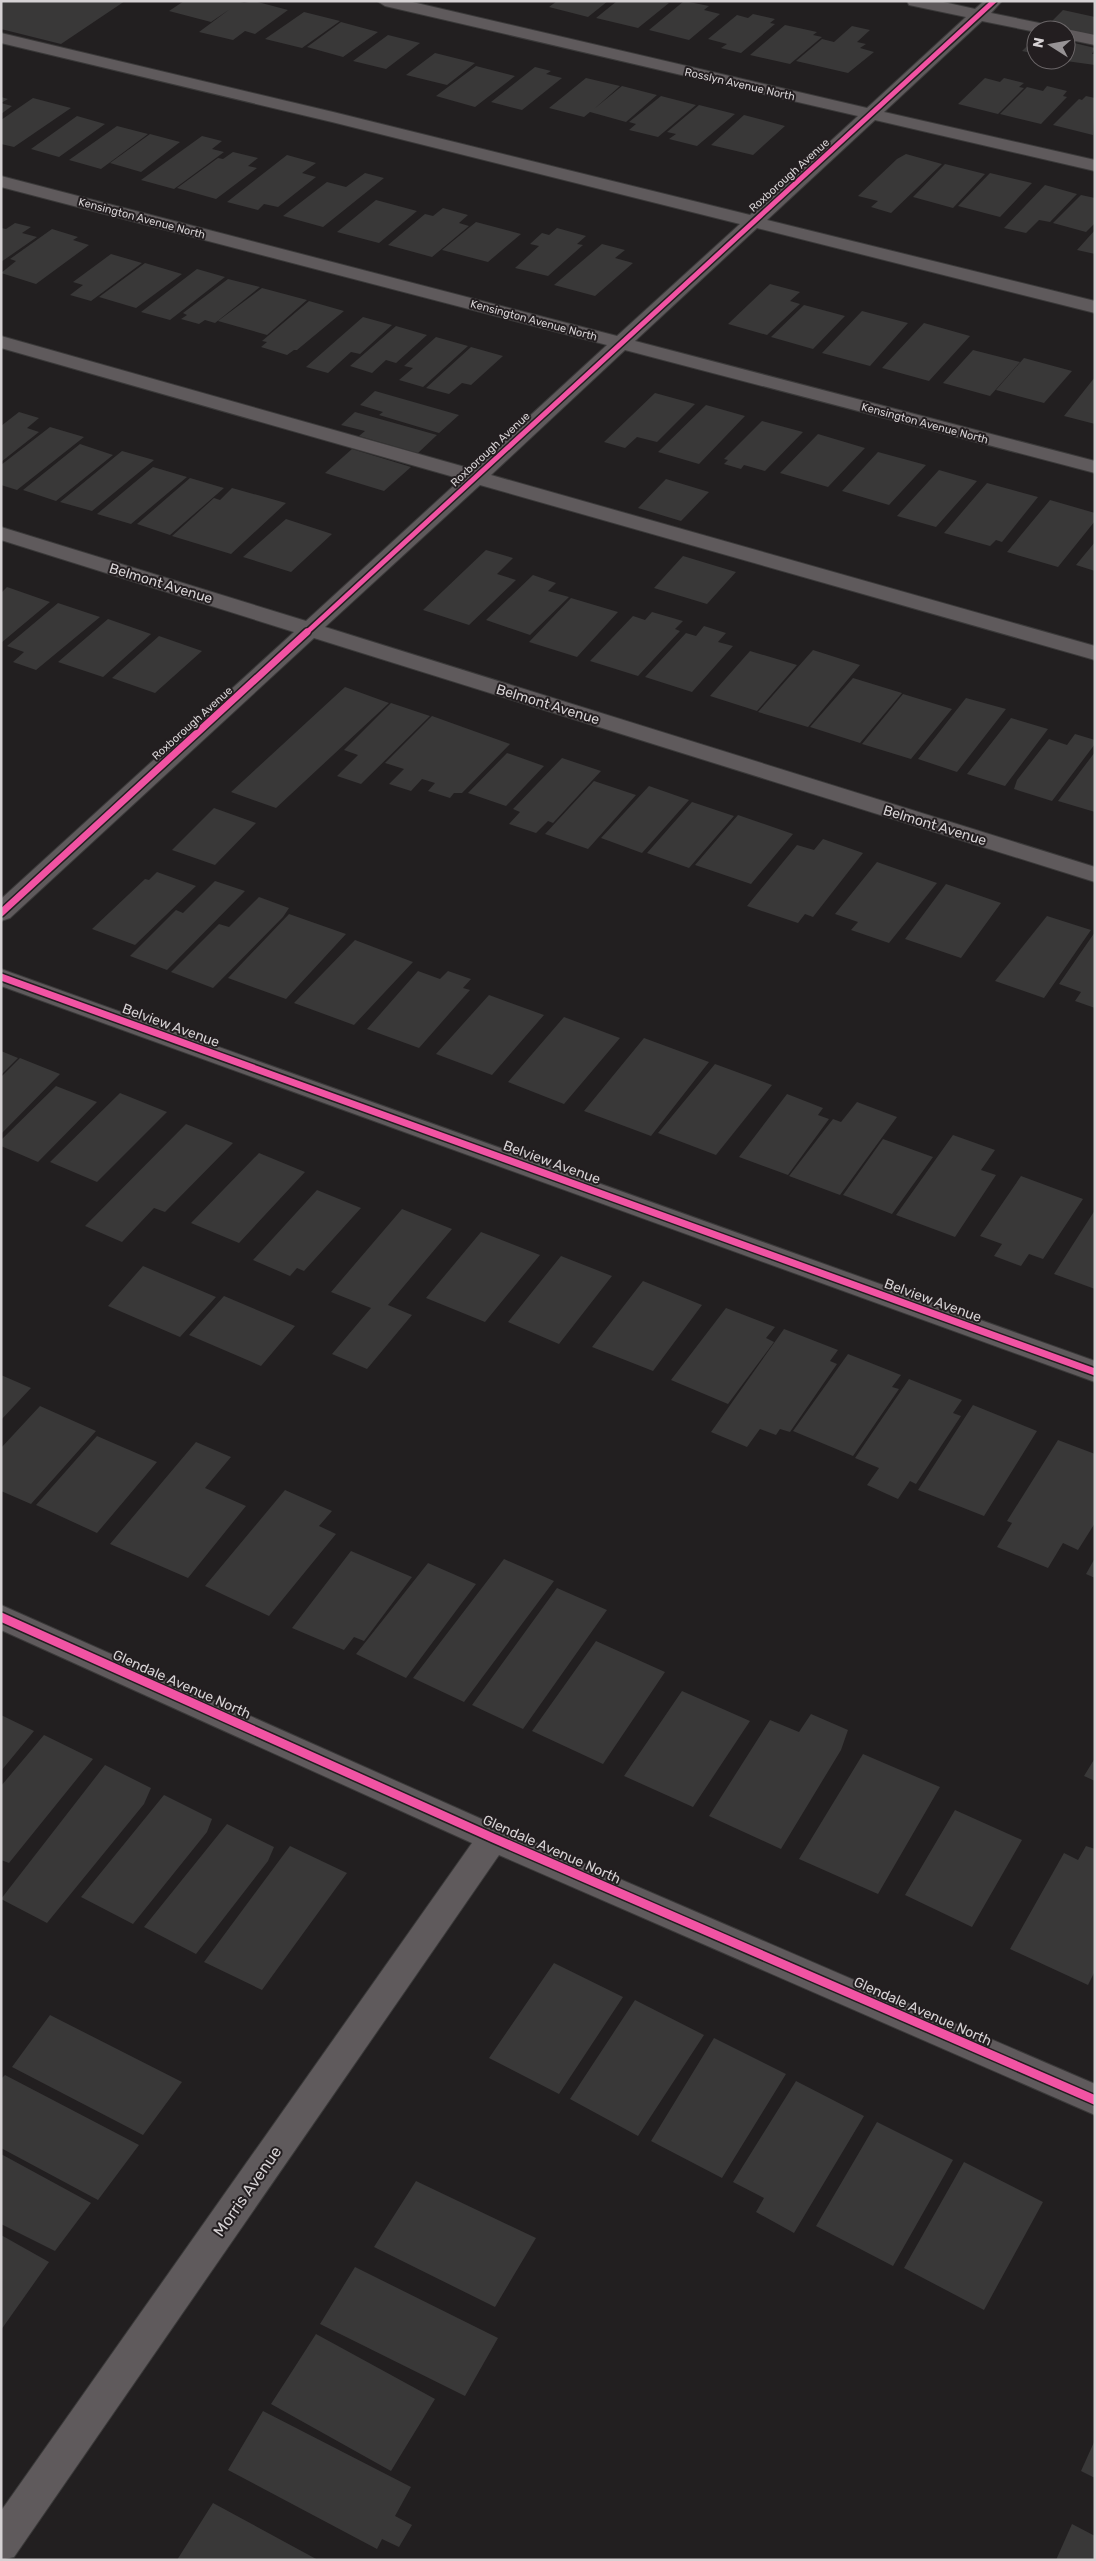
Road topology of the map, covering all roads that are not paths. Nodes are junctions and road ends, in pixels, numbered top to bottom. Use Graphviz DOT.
graph roads {
  1 [pos="385,1"];
  2 [pos="915,1"];
  3 [pos="994,1"];
  4 [pos="979,15"];
  5 [pos="1026,25"];
  6 [pos="1076,36"];
  7 [pos="1,38"];
  8 [pos="1095,40"];
  9 [pos="872,115"];
  10 [pos="1095,166"];
  11 [pos="1,181"];
  12 [pos="754,222"];
  13 [pos="1095,307"];
  14 [pos="1,342"];
  15 [pos="620,343"];
  16 [pos="1095,467"];
  17 [pos="477,476"];
  18 [pos="1,533"];
  19 [pos="311,630"];
  20 [pos="1095,654"];
  21 [pos="1095,875"];
  22 [pos="1,913"];
  23 [pos="1,977"];
  24 [pos="1095,1372"];
  25 [pos="1,1617"];
  26 [pos="493,1838"];
  27 [pos="1095,2100"];
  28 [pos="1,2544"];
  1 -- 9 [label="street, Rosslyn Avenue North"];
  2 -- 4 [label="street"];
  3 -- 4 [label="street, Roxborough Avenue"];
  4 -- 5 [label="street"];
  4 -- 9 [label="street, Roxborough Avenue"];
  6 -- 8 [label="street"];
  7 -- 12 [label="street"];
  9 -- 10 [label="street, Rosslyn Avenue North"];
  9 -- 12 [label="street, Roxborough Avenue"];
  11 -- 15 [label="street, Kensington Avenue North"];
  12 -- 13 [label="street"];
  12 -- 15 [label="street, Roxborough Avenue"];
  14 -- 17 [label="street"];
  15 -- 16 [label="street, Kensington Avenue North"];
  15 -- 17 [label="street, Roxborough Avenue"];
  17 -- 19 [label="street, Roxborough Avenue"];
  17 -- 20 [label="street"];
  18 -- 19 [label="street, Belmont Avenue"];
  19 -- 21 [label="street, Belmont Avenue"];
  19 -- 22 [label="street, Roxborough Avenue"];
  23 -- 24 [label="street, Belview Avenue"];
  25 -- 26 [label="street, Glendale Avenue North"];
  26 -- 27 [label="street, Glendale Avenue North"];
  26 -- 28 [label="street, Morris Avenue"];
}
